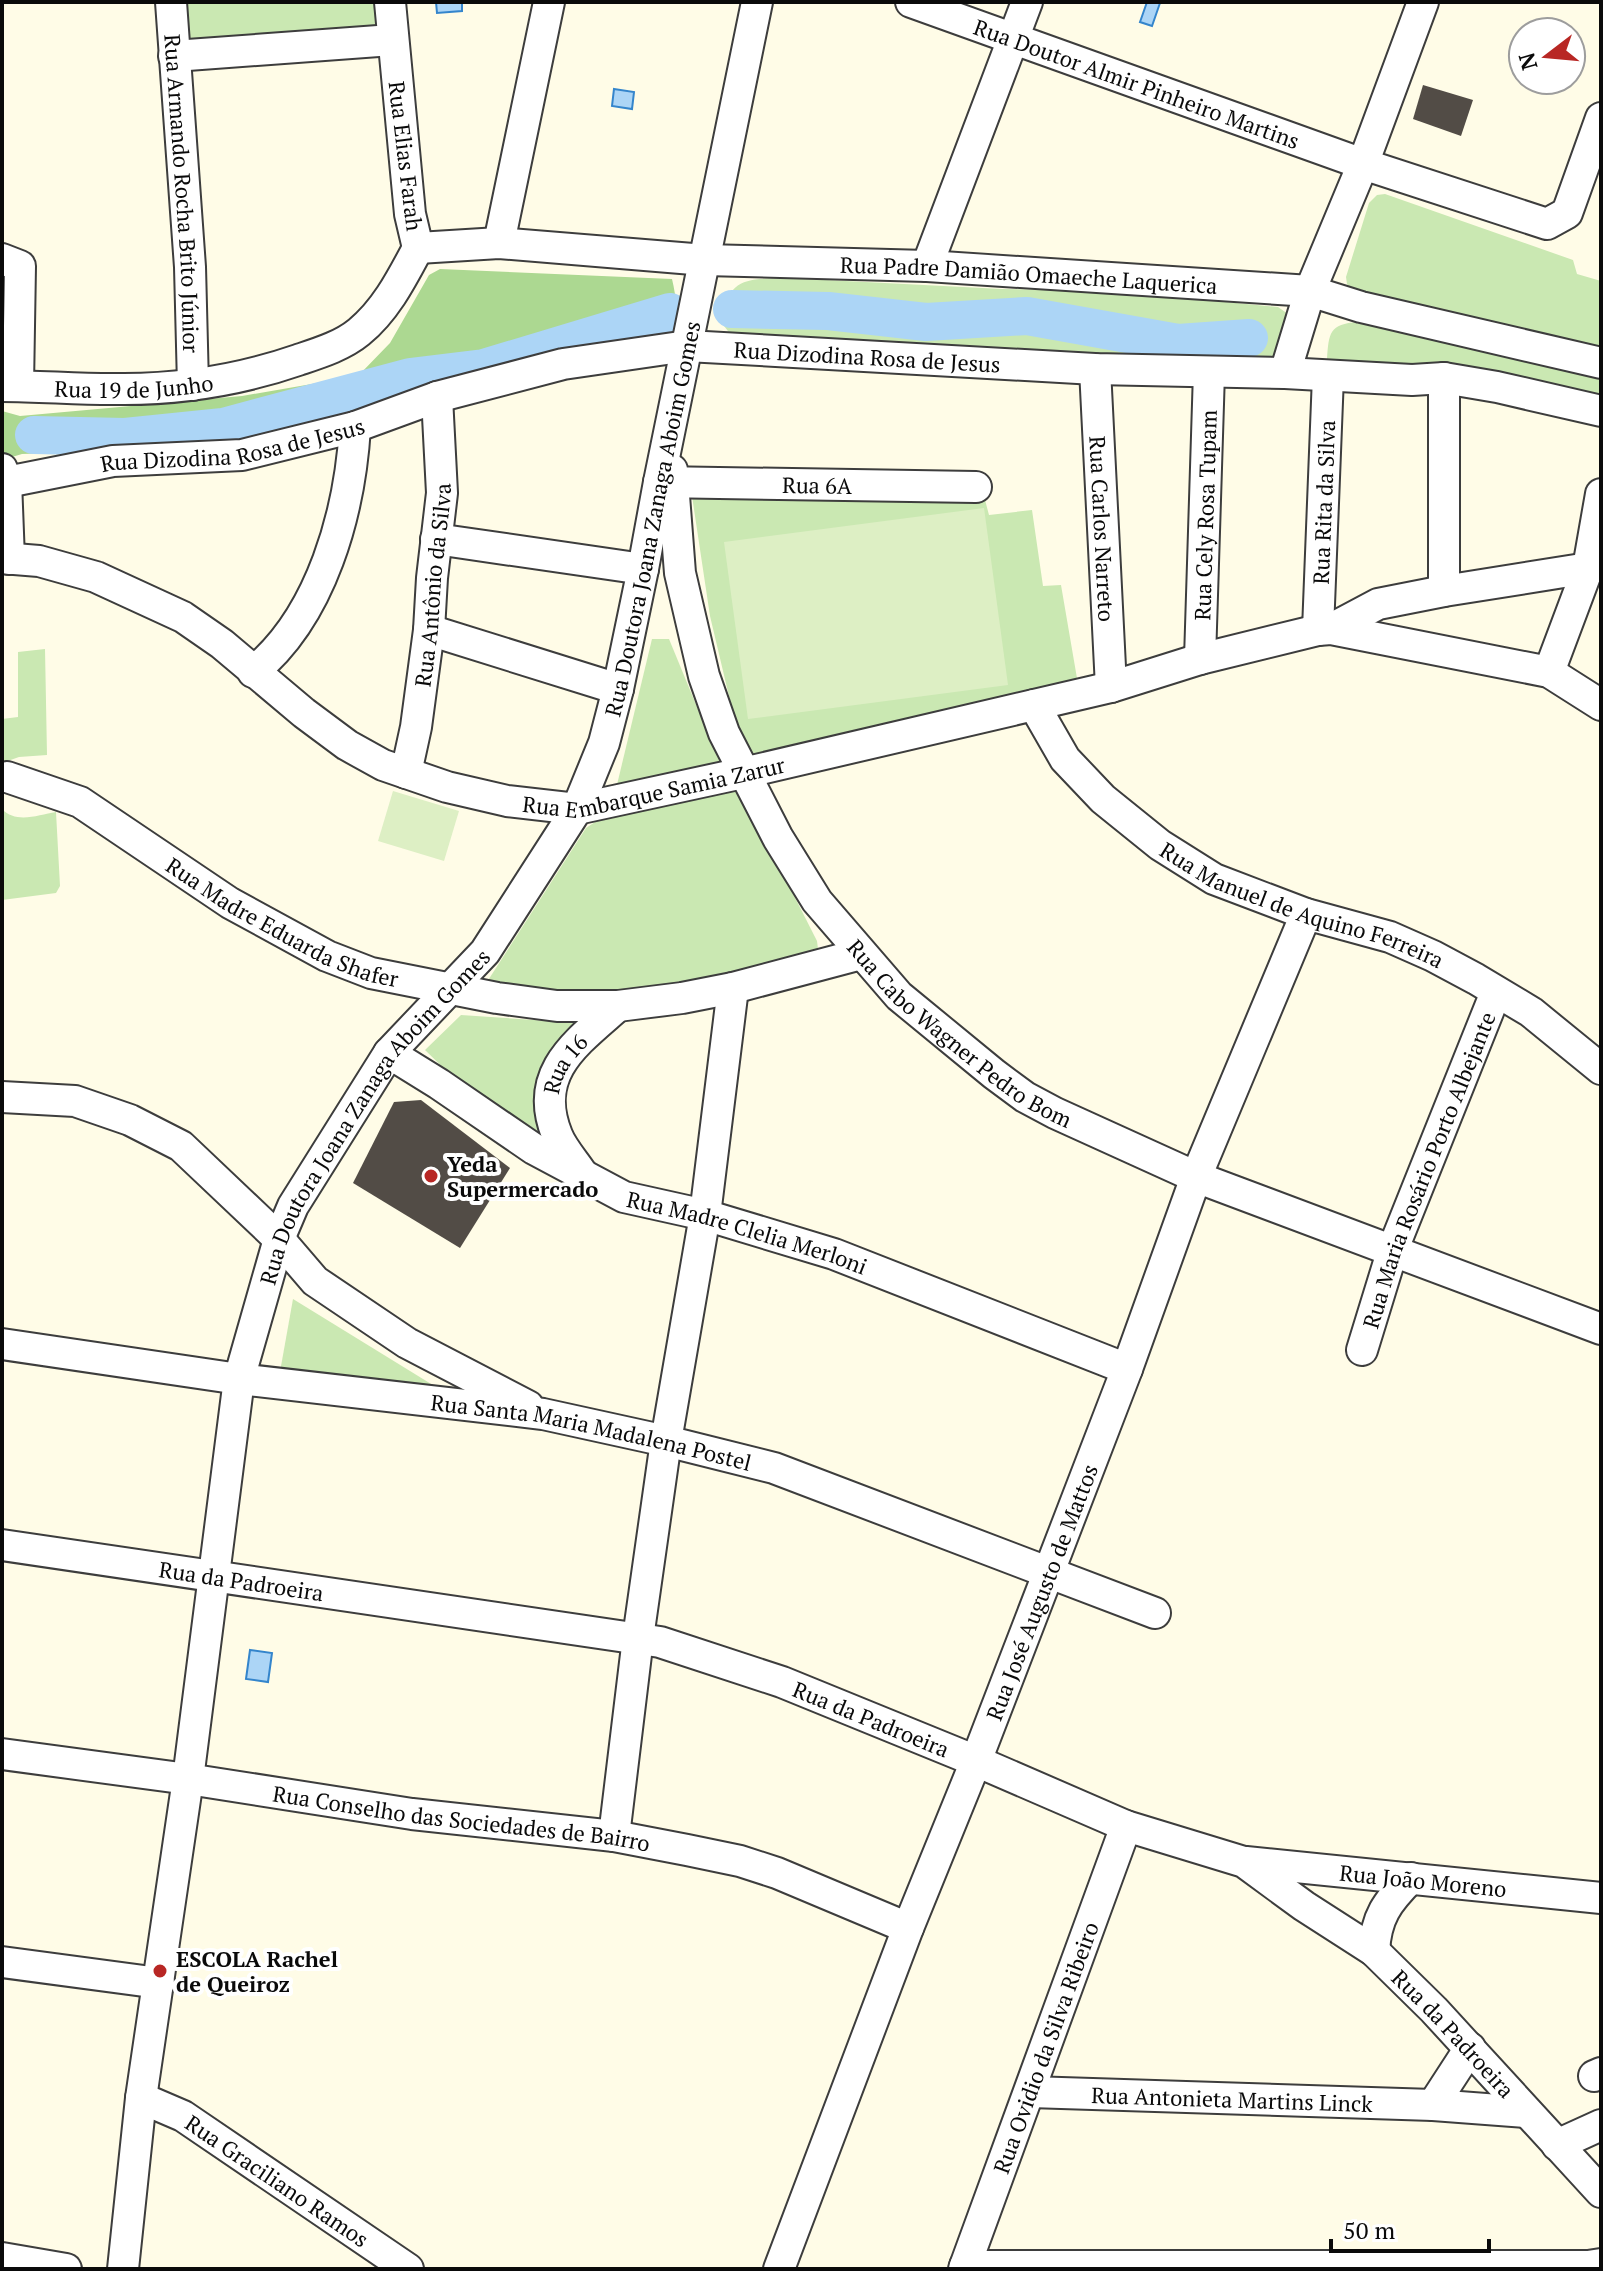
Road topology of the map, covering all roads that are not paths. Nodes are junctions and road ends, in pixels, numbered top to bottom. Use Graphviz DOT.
graph roads {
  1 [pos="171,2"];
  2 [pos="390,2"];
  3 [pos="549,2"];
  4 [pos="757,2"];
  5 [pos="911,2"];
  6 [pos="1027,2"];
  7 [pos="1423,2"];
  8 [pos="392,40"];
  9 [pos="1013,40"];
  10 [pos="174,56"];
  11 [pos="1601,118"];
  12 [pos="1363,164"];
  13 [pos="499,243"];
  14 [pos="418,248"];
  15 [pos="705,260"];
  16 [pos="11,262"];
  17 [pos="927,266"];
  18 [pos="1310,291"];
  19 [pos="687,346"];
  20 [pos="1601,363"];
  21 [pos="1095,369"];
  22 [pos="265,372"];
  23 [pos="1209,372"];
  24 [pos="1285,373"];
  25 [pos="1328,376"];
  26 [pos="1444,378"];
  27 [pos="193,385"];
  28 [pos="10,386"];
  29 [pos="437,397"];
  30 [pos="1601,411"];
  31 [pos="355,427"];
  32 [pos="3,478"];
  33 [pos="665,482"];
  34 [pos="976,487"];
  35 [pos="1601,494"];
  36 [pos="436,539"];
  37 [pos="17,559"];
  38 [pos="1594,567"];
  39 [pos="643,569"];
  40 [pos="1444,591"];
  41 [pos="429,630"];
  42 [pos="1324,630"];
  43 [pos="1200,659"];
  44 [pos="253,672"];
  45 [pos="1549,672"];
  46 [pos="1111,687"];
  47 [pos="618,689"];
  48 [pos="1034,705"];
  49 [pos="1601,705"];
  50 [pos="406,773"];
  51 [pos="743,773"];
  52 [pos="7,777"];
  53 [pos="577,809"];
  54 [pos="1306,914"];
  55 [pos="861,954"];
  56 [pos="452,988"];
  57 [pos="733,988"];
  58 [pos="1496,992"];
  59 [pos="618,1006"];
  60 [pos="389,1053"];
  61 [pos="1601,1069"];
  62 [pos="2,1097"];
  63 [pos="584,1177"];
  64 [pos="1196,1177"];
  65 [pos="705,1215"];
  66 [pos="279,1239"];
  67 [pos="1393,1249"];
  68 [pos="1601,1329"];
  69 [pos="2,1344"];
  70 [pos="1362,1350"];
  71 [pos="1127,1369"];
  72 [pos="239,1379"];
  73 [pos="543,1414"];
  74 [pos="666,1441"];
  75 [pos="2,1545"];
  76 [pos="1049,1571"];
  77 [pos="215,1575"];
  78 [pos="1155,1613"];
  79 [pos="638,1638"];
  80 [pos="2,1754"];
  81 [pos="976,1761"];
  82 [pos="188,1779"];
  83 [pos="1126,1826"];
  84 [pos="614,1836"];
  85 [pos="1244,1862"];
  86 [pos="1411,1878"];
  87 [pos="1601,1898"];
  88 [pos="908,1928"];
  89 [pos="1374,1951"];
  90 [pos="2,1962"];
  91 [pos="159,1983"];
  92 [pos="1470,2048"];
  93 [pos="1030,2092"];
  94 [pos="141,2098"];
  95 [pos="1433,2105"];
  96 [pos="1526,2112"];
  97 [pos="1601,2125"];
  98 [pos="1557,2145"];
  99 [pos="1601,2192"];
  100 [pos="2,2258"];
  101 [pos="1601,2264"];
  102 [pos="965,2268"];
  103 [pos="66,2269"];
  104 [pos="123,2269"];
  105 [pos="408,2269"];
  106 [pos="779,2269"];
  1 -- 10 [label="street, Rua Armando Rocha Brito Júnior"];
  2 -- 8 [label="street, Rua Elias Farah"];
  3 -- 13 [label="street"];
  4 -- 15 [label="street, Rua Doutora Joana Zanaga Aboim Gomes"];
  5 -- 9 [label="street, Rua Doutor Almir Pinheiro Martins"];
  6 -- 9 [label="street"];
  7 -- 12 [label="street"];
  8 -- 10 [label="street"];
  8 -- 14 [label="street, Rua Elias Farah"];
  9 -- 12 [label="street, Rua Doutor Almir Pinheiro Martins"];
  9 -- 17 [label="street"];
  10 -- 27 [label="street, Rua Armando Rocha Brito Júnior"];
  11 -- 12 [label="street"];
  12 -- 18 [label="street"];
  13 -- 14 [label="street, Rua Padre Damião Omaeche Laquerica"];
  13 -- 15 [label="street, Rua Padre Damião Omaeche Laquerica"];
  14 -- 22 [label="street, Rua Elias Farah"];
  15 -- 17 [label="street, Rua Padre Damião Omaeche Laquerica"];
  15 -- 19 [label="street, Rua Doutora Joana Zanaga Aboim Gomes"];
  16 -- 28 [label="street"];
  17 -- 18 [label="street, Rua Padre Damião Omaeche Laquerica"];
  18 -- 20 [label="street, Rua Padre Damião Omaeche Laquerica"];
  18 -- 24 [label="street"];
  19 -- 21 [label="street, Rua Dizodina Rosa de Jesus"];
  19 -- 29 [label="street, Rua Dizodina Rosa de Jesus"];
  19 -- 33 [label="street, Rua Doutora Joana Zanaga Aboim Gomes"];
  21 -- 23 [label="street, Rua Dizodina Rosa de Jesus"];
  21 -- 46 [label="street, Rua Carlos Narreto"];
  22 -- 27 [label="street, Rua 19 de Junho"];
  23 -- 24 [label="street, Rua Dizodina Rosa de Jesus"];
  23 -- 43 [label="street, Rua Cely Rosa Tupam"];
  24 -- 25 [label="street, Rua Dizodina Rosa de Jesus"];
  25 -- 26 [label="street, Rua Dizodina Rosa de Jesus"];
  25 -- 42 [label="street, Rua Rita da Silva"];
  26 -- 30 [label="street, Rua Dizodina Rosa de Jesus"];
  26 -- 40 [label="street"];
  27 -- 28 [label="street, Rua 19 de Junho"];
  29 -- 31 [label="street, Rua Dizodina Rosa de Jesus"];
  29 -- 36 [label="street, Rua Antônio da Silva"];
  31 -- 32 [label="street, Rua Dizodina Rosa de Jesus"];
  31 -- 44 [label="street"];
  32 -- 37 [label="street"];
  33 -- 34 [label="street, Rua 6A"];
  33 -- 39 [label="street, Rua Doutora Joana Zanaga Aboim Gomes"];
  33 -- 51 [label="street, Rua Cabo Wagner Pedro Bom"];
  35 -- 38 [label="street"];
  36 -- 39 [label="street"];
  36 -- 41 [label="street, Rua Antônio da Silva"];
  37 -- 44 [label="street, Rua Embarque Samia Zarur"];
  38 -- 40 [label="street"];
  38 -- 45 [label="street"];
  39 -- 47 [label="street, Rua Doutora Joana Zanaga Aboim Gomes"];
  40 -- 42 [label="street"];
  41 -- 47 [label="street"];
  41 -- 50 [label="street, Rua Antônio da Silva"];
  42 -- 43 [label="street, Rua Embarque Samia Zarur"];
  42 -- 45 [label="street"];
  43 -- 46 [label="street, Rua Embarque Samia Zarur"];
  44 -- 50 [label="street, Rua Embarque Samia Zarur"];
  45 -- 49 [label="street"];
  46 -- 48 [label="street, Rua Embarque Samia Zarur"];
  47 -- 53 [label="street, Rua Doutora Joana Zanaga Aboim Gomes"];
  48 -- 51 [label="street, Rua Embarque Samia Zarur"];
  48 -- 54 [label="street, Rua Manuel de Aquino Ferreira"];
  50 -- 53 [label="street, Rua Embarque Samia Zarur"];
  51 -- 53 [label="street, Rua Embarque Samia Zarur"];
  51 -- 55 [label="street, Rua Cabo Wagner Pedro Bom"];
  52 -- 56 [label="street, Rua Madre Eduarda Shafer"];
  53 -- 56 [label="street, Rua Doutora Joana Zanaga Aboim Gomes"];
  54 -- 58 [label="street, Rua Manuel de Aquino Ferreira"];
  54 -- 64 [label="street, Rua José Augusto de Mattos"];
  55 -- 57 [label="street, Rua Madre Eduarda Shafer"];
  55 -- 64 [label="street, Rua Cabo Wagner Pedro Bom"];
  56 -- 59 [label="street, Rua Madre Eduarda Shafer"];
  56 -- 60 [label="street, Rua Doutora Joana Zanaga Aboim Gomes"];
  57 -- 59 [label="street, Rua Madre Eduarda Shafer"];
  57 -- 65 [label="street"];
  58 -- 61 [label="street, Rua Manuel de Aquino Ferreira"];
  58 -- 67 [label="street, Rua Maria Rosário Porto Albejante"];
  59 -- 63 [label="street, Rua 16"];
  60 -- 63 [label="street, Rua Madre Clelia Merloni"];
  60 -- 66 [label="street, Rua Doutora Joana Zanaga Aboim Gomes"];
  62 -- 66 [label="street"];
  63 -- 65 [label="street, Rua Madre Clelia Merloni"];
  64 -- 67 [label="street, Rua Cabo Wagner Pedro Bom"];
  64 -- 71 [label="street, Rua José Augusto de Mattos"];
  65 -- 71 [label="street, Rua Madre Clelia Merloni"];
  65 -- 74 [label="street"];
  66 -- 72 [label="street, Rua Doutora Joana Zanaga Aboim Gomes"];
  66 -- 73 [label="street"];
  67 -- 68 [label="street, Rua Cabo Wagner Pedro Bom"];
  67 -- 70 [label="street, Rua Maria Rosário Porto Albejante"];
  69 -- 72 [label="street, Rua Santa Maria Madalena Postel"];
  71 -- 76 [label="street, Rua José Augusto de Mattos"];
  72 -- 73 [label="street, Rua Santa Maria Madalena Postel"];
  72 -- 77 [label="street, Rua Doutora Joana Zanaga Aboim Gomes"];
  73 -- 74 [label="street, Rua Santa Maria Madalena Postel"];
  74 -- 76 [label="street, Rua Santa Maria Madalena Postel"];
  74 -- 79 [label="street"];
  75 -- 77 [label="street, Rua da Padroeira"];
  76 -- 78 [label="street, Rua Santa Maria Madalena Postel"];
  76 -- 81 [label="street, Rua José Augusto de Mattos"];
  77 -- 79 [label="street, Rua da Padroeira"];
  77 -- 82 [label="street, Rua Doutora Joana Zanaga Aboim Gomes"];
  79 -- 81 [label="street, Rua da Padroeira"];
  79 -- 84 [label="street"];
  80 -- 82 [label="street, Rua Conselho das Sociedades de Bairro"];
  81 -- 83 [label="street, Rua da Padroeira"];
  81 -- 88 [label="street, Rua José Augusto de Mattos"];
  82 -- 84 [label="street, Rua Conselho das Sociedades de Bairro"];
  82 -- 91 [label="street, Rua Doutora Joana Zanaga Aboim Gomes"];
  83 -- 85 [label="street, Rua da Padroeira"];
  83 -- 93 [label="street, Rua Ovidio da Silva Ribeiro"];
  84 -- 88 [label="street, Rua Conselho das Sociedades de Bairro"];
  85 -- 86 [label="street, Rua João Moreno"];
  85 -- 89 [label="street, Rua da Padroeira"];
  86 -- 87 [label="street, Rua João Moreno"];
  86 -- 89 [label="street"];
  88 -- 106 [label="street, Rua José Augusto de Mattos"];
  89 -- 92 [label="street, Rua da Padroeira"];
  90 -- 91 [label="street"];
  91 -- 94 [label="street, Rua Doutora Joana Zanaga Aboim Gomes"];
  92 -- 95 [label="street"];
  92 -- 96 [label="street, Rua da Padroeira"];
  93 -- 95 [label="street, Rua Antonieta Martins Linck"];
  93 -- 102 [label="street, Rua Ovidio da Silva Ribeiro"];
  94 -- 104 [label="street, Rua Doutora Joana Zanaga Aboim Gomes"];
  94 -- 105 [label="street, Rua Graciliano Ramos"];
  95 -- 96 [label="street, Rua Antonieta Martins Linck"];
  96 -- 98 [label="street, Rua da Padroeira"];
  97 -- 98 [label="street"];
  98 -- 99 [label="street, Rua da Padroeira"];
  100 -- 103 [label="street"];
  101 -- 102 [label="street"];
}
